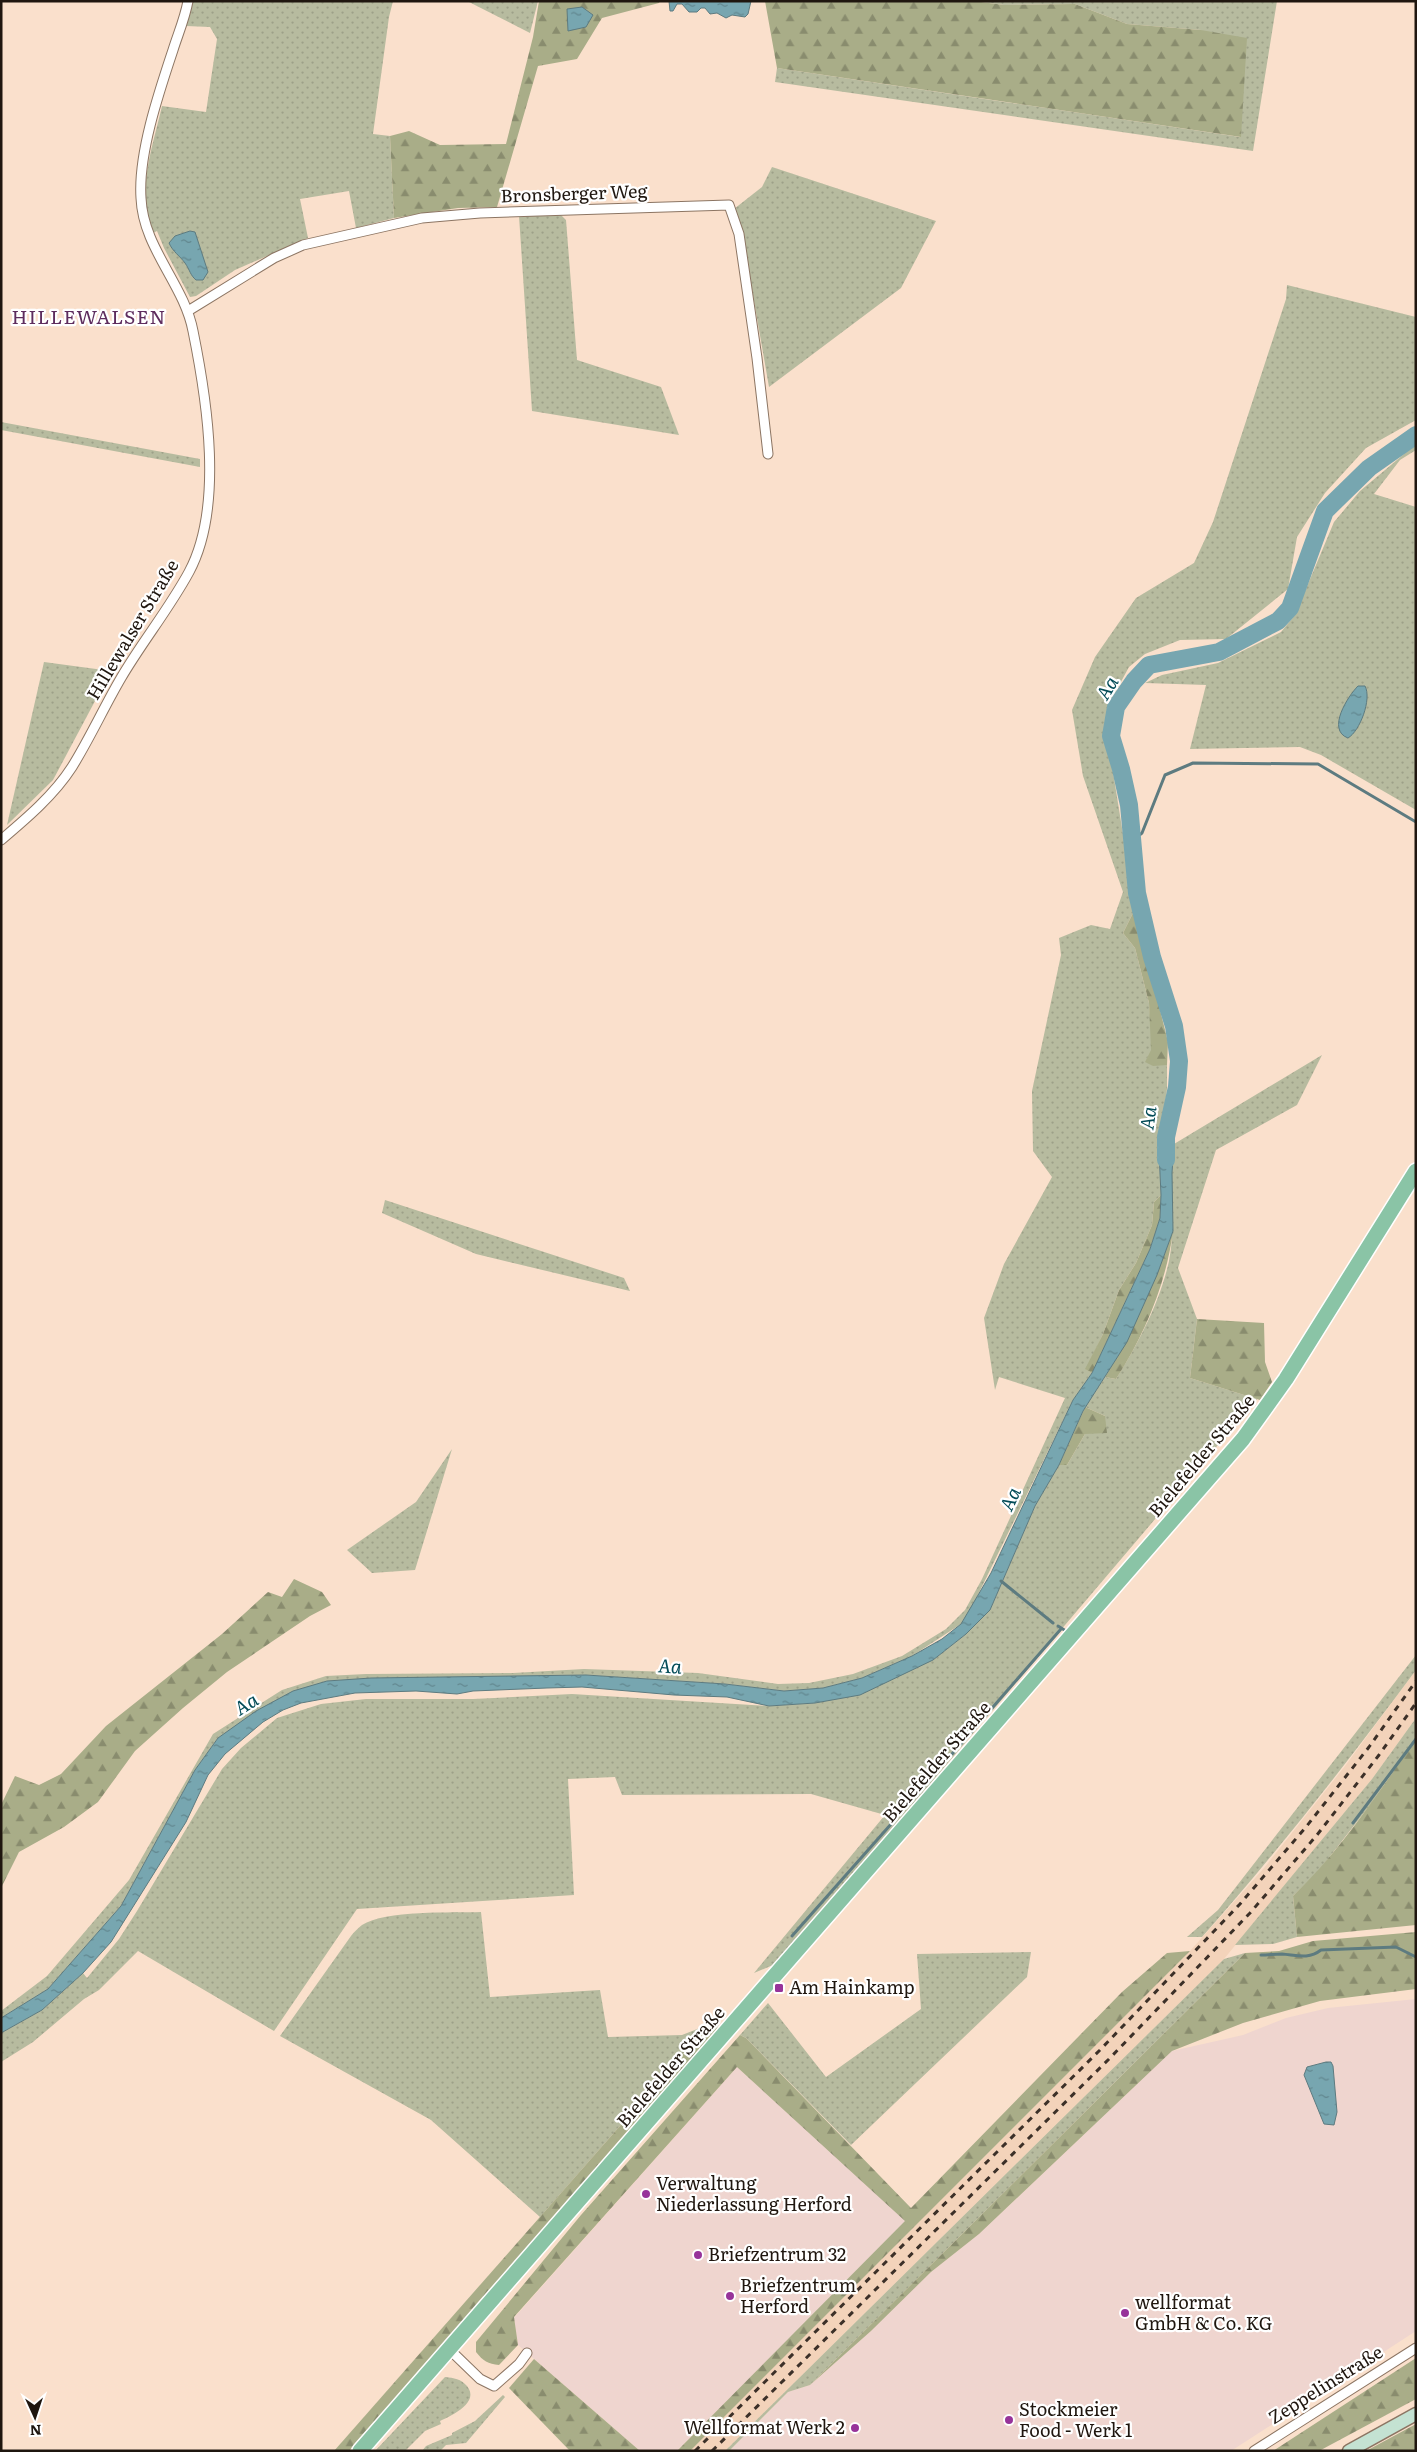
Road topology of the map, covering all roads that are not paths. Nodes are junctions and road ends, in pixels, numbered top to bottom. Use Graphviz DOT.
graph roads {
  1 [pos="188,1"];
  2 [pos="188,311"];
  3 [pos="768,454"];
  4 [pos="1,840"];
  5 [pos="1416,1171"];
  6 [pos="1416,2348"];
  7 [pos="450,2350"];
  8 [pos="527,2353"];
  9 [pos="1416,2414"];
  10 [pos="360,2451"];
  11 [pos="1254,2451"];
  12 [pos="1349,2451"];
  1 -- 2 [label="street, Hillewalser Straße"];
  2 -- 3 [label="street, Bronsberger Weg"];
  2 -- 4 [label="street, Hillewalser Straße"];
  5 -- 7 [label="main road, Bielefelder Straße"];
  6 -- 11 [label="street, Zeppelinstraße"];
  7 -- 8 [label="street"];
  7 -- 10 [label="main road, Bielefelder Straße"];
  9 -- 12 [label="main road"];
}
